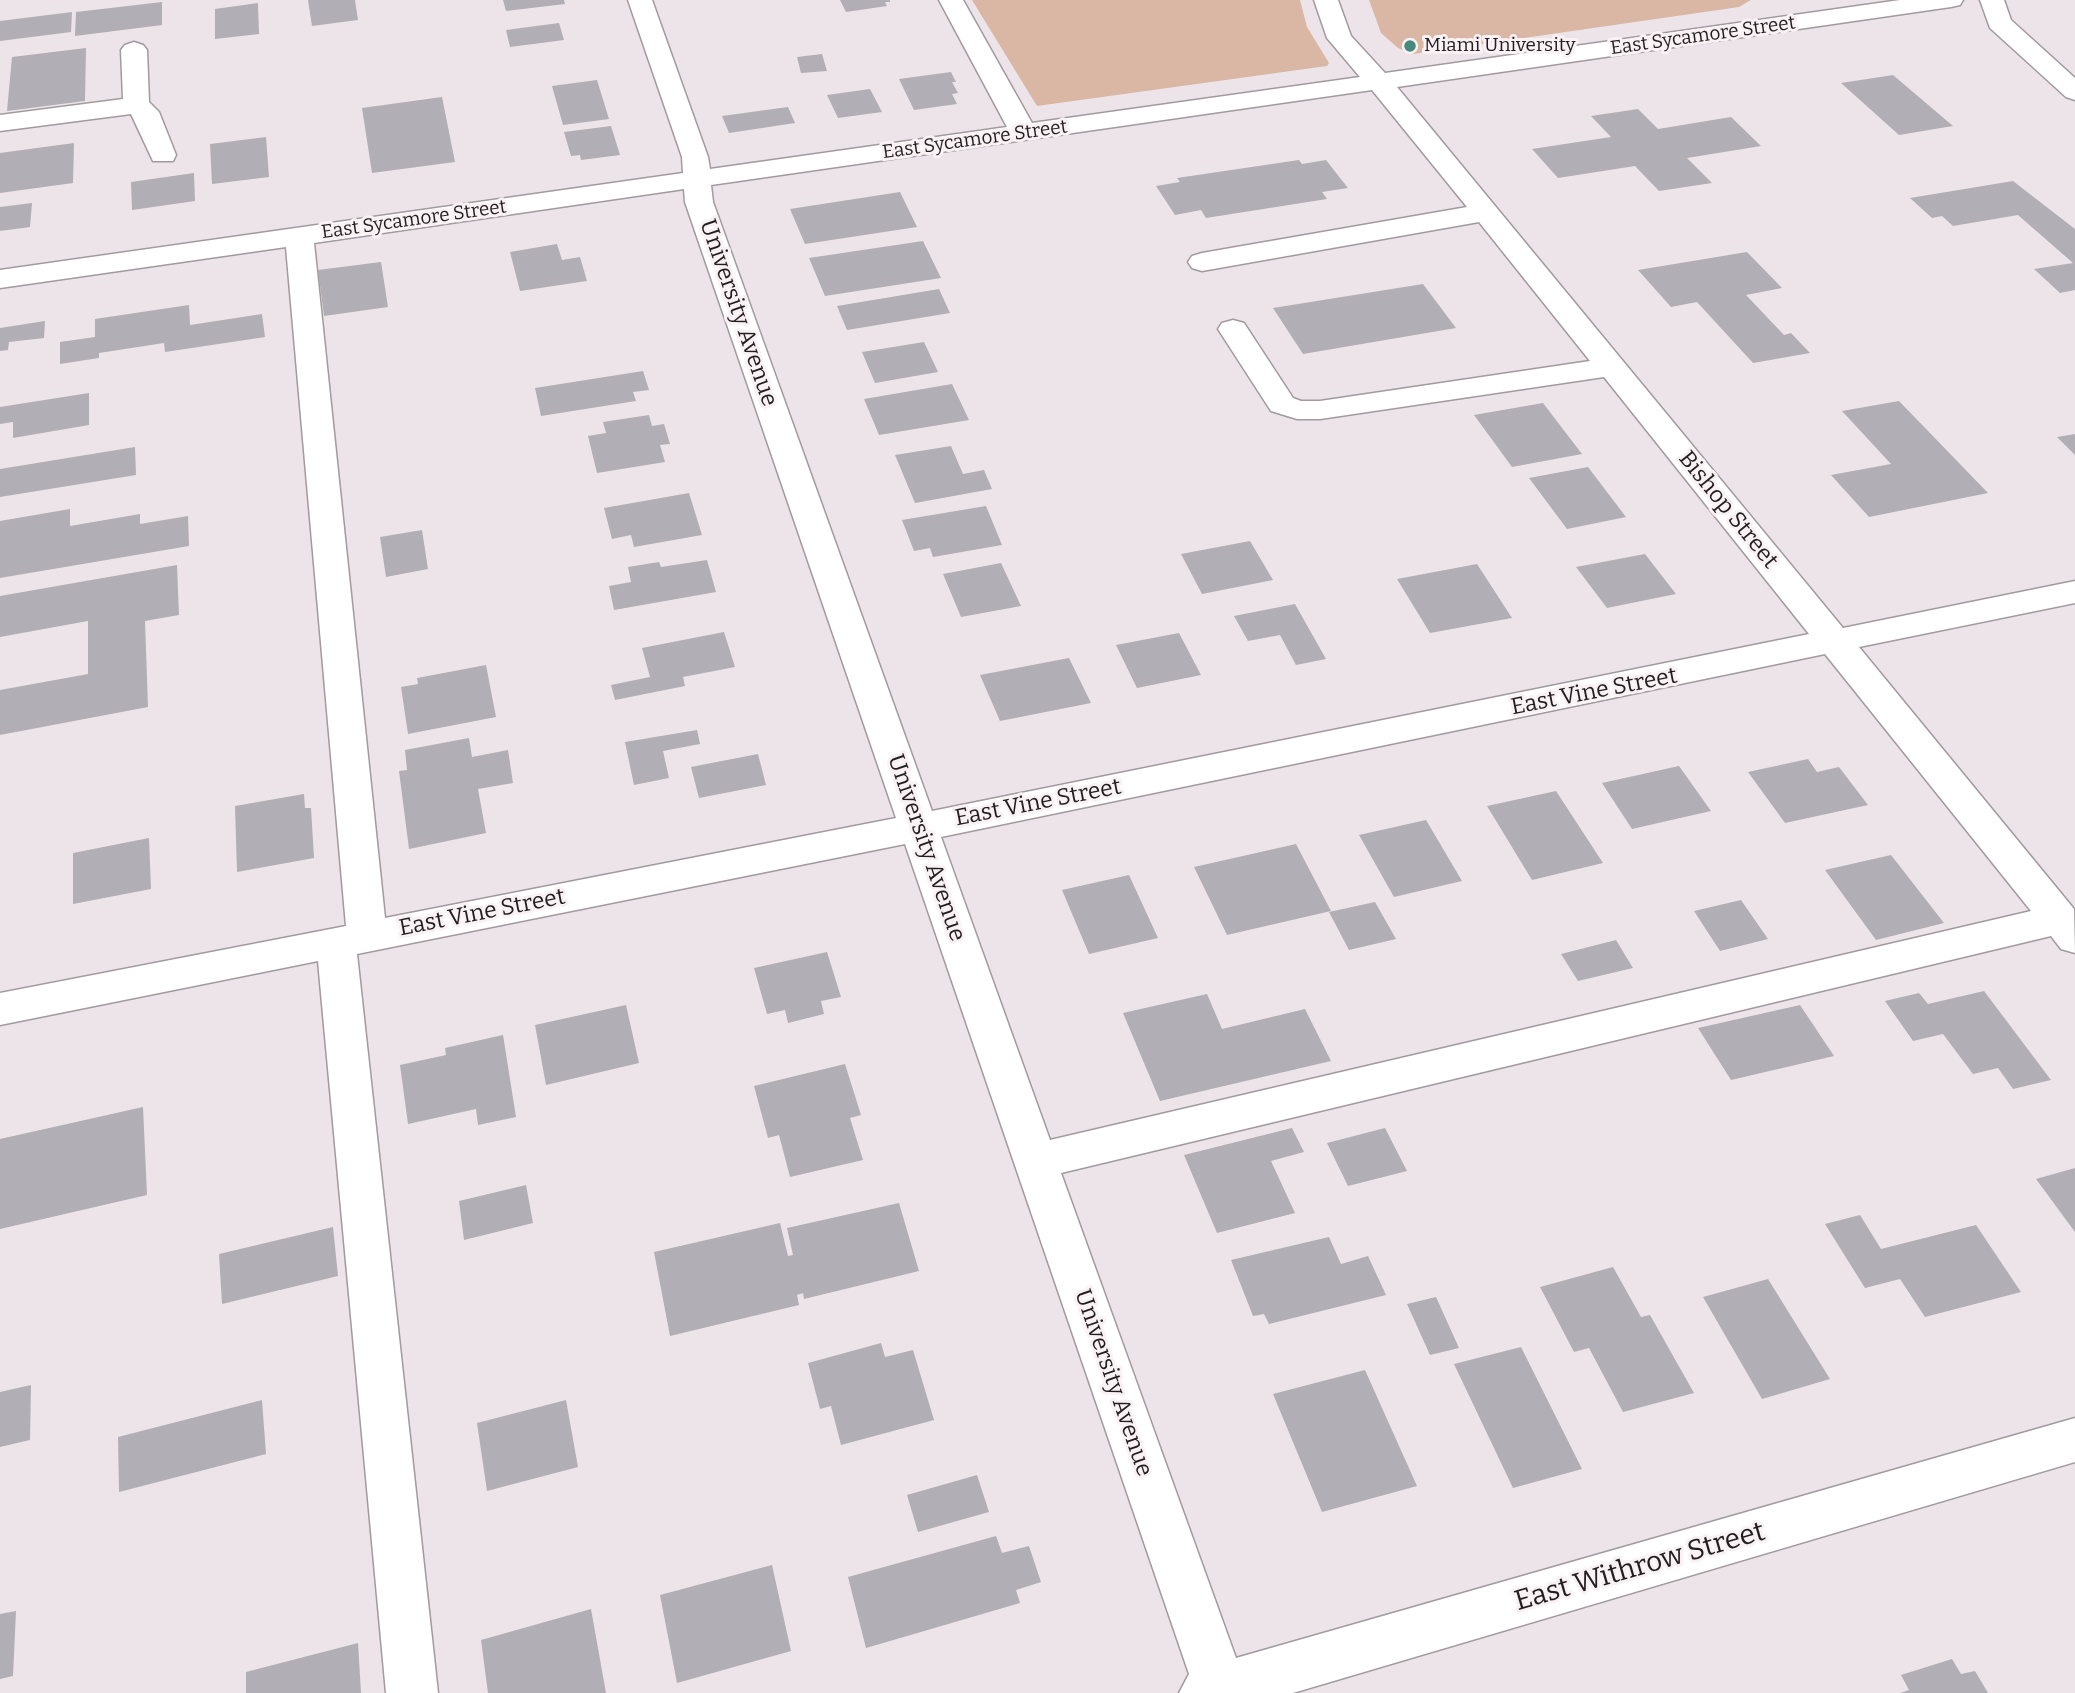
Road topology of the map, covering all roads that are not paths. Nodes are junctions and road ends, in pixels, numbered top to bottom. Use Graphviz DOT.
graph roads {
  1 [pos="640,0"];
  2 [pos="951,0"];
  3 [pos="1325,0"];
  4 [pos="1951,0"];
  5 [pos="1993,0"];
  6 [pos="134,50"];
  7 [pos="1381,82"];
  8 [pos="2075,92"];
  9 [pos="136,105"];
  10 [pos="0,122"];
  11 [pos="1024,133"];
  12 [pos="163,155"];
  13 [pos="697,180"];
  14 [pos="1486,212"];
  15 [pos="299,236"];
  16 [pos="1202,262"];
  17 [pos="0,279"];
  18 [pos="1233,329"];
  19 [pos="1612,367"];
  20 [pos="2075,592"];
  21 [pos="1835,642"];
  22 [pos="918,827"];
  23 [pos="2067,928"];
  24 [pos="351,938"];
  25 [pos="0,1009"];
  26 [pos="1035,1161"];
  27 [pos="2075,1440"];
  28 [pos="1216,1691"];
  29 [pos="412,1693"];
  1 -- 13 [label="street, University Avenue"];
  2 -- 11 [label="street"];
  3 -- 7 [label="street, Bishop Street"];
  4 -- 7 [label="street, East Sycamore Street"];
  5 -- 8 [label="street"];
  6 -- 9 [label="street"];
  7 -- 11 [label="street, East Sycamore Street"];
  7 -- 14 [label="street, Bishop Street"];
  9 -- 10 [label="street"];
  9 -- 12 [label="street"];
  11 -- 13 [label="street, East Sycamore Street"];
  13 -- 15 [label="street, East Sycamore Street"];
  13 -- 22 [label="street, University Avenue"];
  14 -- 16 [label="street"];
  14 -- 19 [label="street, Bishop Street"];
  15 -- 17 [label="street, East Sycamore Street"];
  15 -- 24 [label="street"];
  18 -- 19 [label="street"];
  19 -- 21 [label="street, Bishop Street"];
  20 -- 21 [label="street, East Vine Street"];
  21 -- 22 [label="street, East Vine Street"];
  21 -- 23 [label="street, Bishop Street"];
  22 -- 24 [label="street, East Vine Street"];
  22 -- 26 [label="street, University Avenue"];
  23 -- 26 [label="street"];
  24 -- 25 [label="street, East Vine Street"];
  24 -- 29 [label="street"];
  26 -- 28 [label="street, University Avenue"];
  27 -- 28 [label="street, East Withrow Street"];
}
